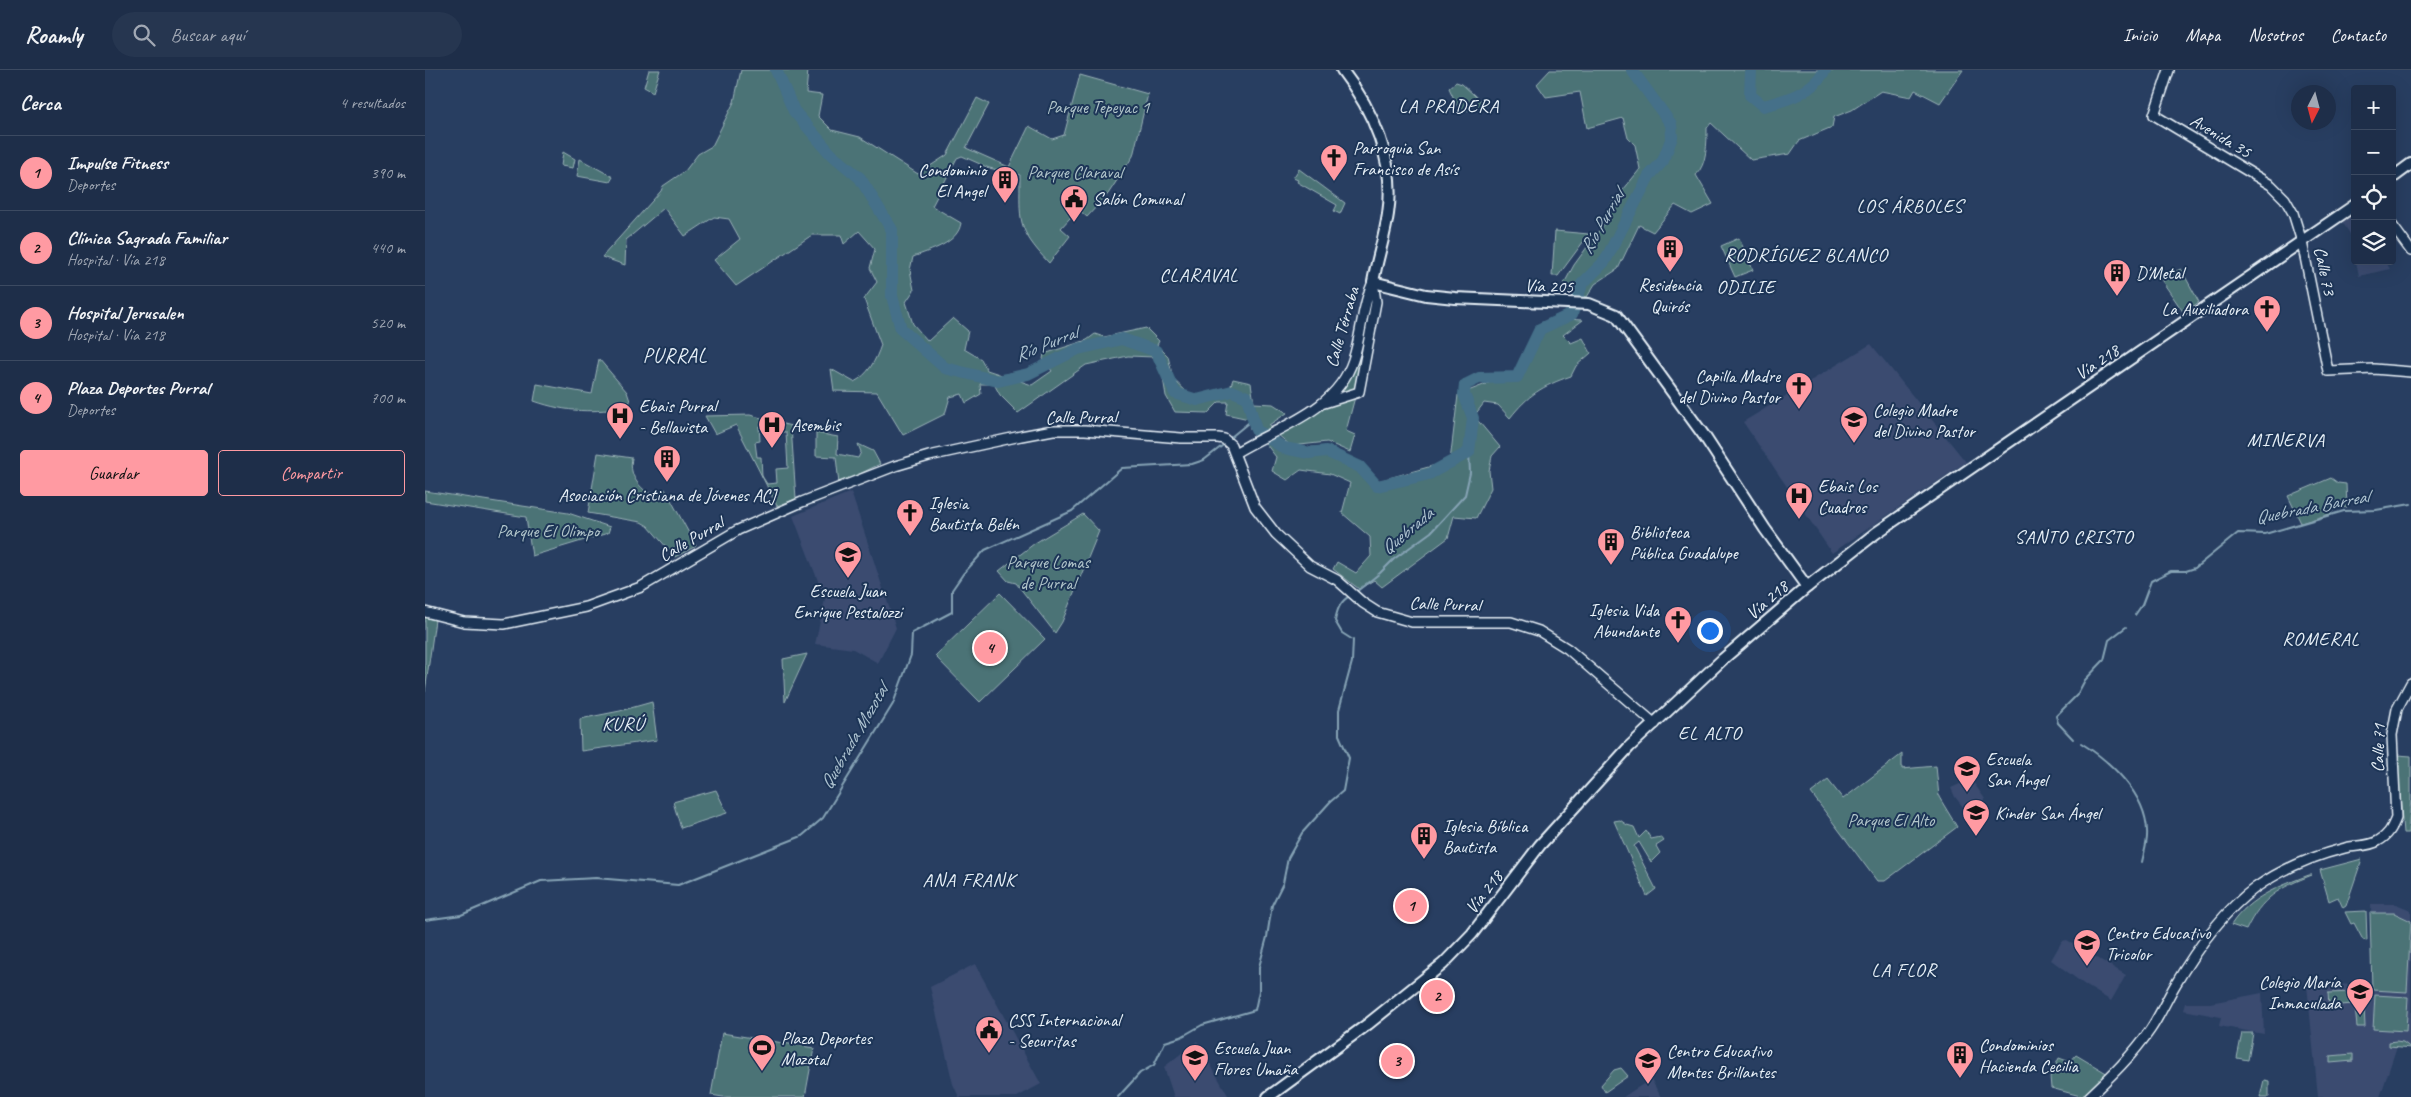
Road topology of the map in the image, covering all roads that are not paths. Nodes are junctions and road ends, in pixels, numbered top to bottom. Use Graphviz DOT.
graph roads {
  1 [pos="1342,70"];
  2 [pos="2169,70"];
  3 [pos="2411,164"];
  4 [pos="2396,175"];
  5 [pos="2271,185"];
  6 [pos="2351,207"];
  7 [pos="2396,230"];
  8 [pos="2302,242"];
  9 [pos="2411,251"];
  10 [pos="1373,282"];
  11 [pos="2411,372"];
  12 [pos="1323,404"];
  13 [pos="1235,453"];
  14 [pos="1807,587"];
  15 [pos="425,612"];
  16 [pos="2411,683"];
  17 [pos="1655,724"];
  18 [pos="1268,1097"];
  19 [pos="2089,1097"];
  1 -- 10 [label="main road"];
  2 -- 5 [label="street, Avenida 35"];
  3 -- 4 [label="main road"];
  5 -- 8 [label="street, Calle 73"];
  6 -- 8 [label="main road, Vía 218"];
  7 -- 9 [label="street"];
  8 -- 11 [label="street, Calle 73"];
  8 -- 14 [label="main road, Vía 218"];
  10 -- 12 [label="street, Calle Térraba"];
  10 -- 12 [label="street, Calle Térraba"];
  10 -- 14 [label="main road, Vía 205"];
  12 -- 13 [label="street, Calle Térraba"];
  13 -- 15 [label="street, Calle Purral"];
  13 -- 17 [label="street, Calle Purral"];
  14 -- 17 [label="main road, Vía 218"];
  16 -- 19 [label="street, Calle 71"];
  17 -- 18 [label="main road, Vía 218"];
}
